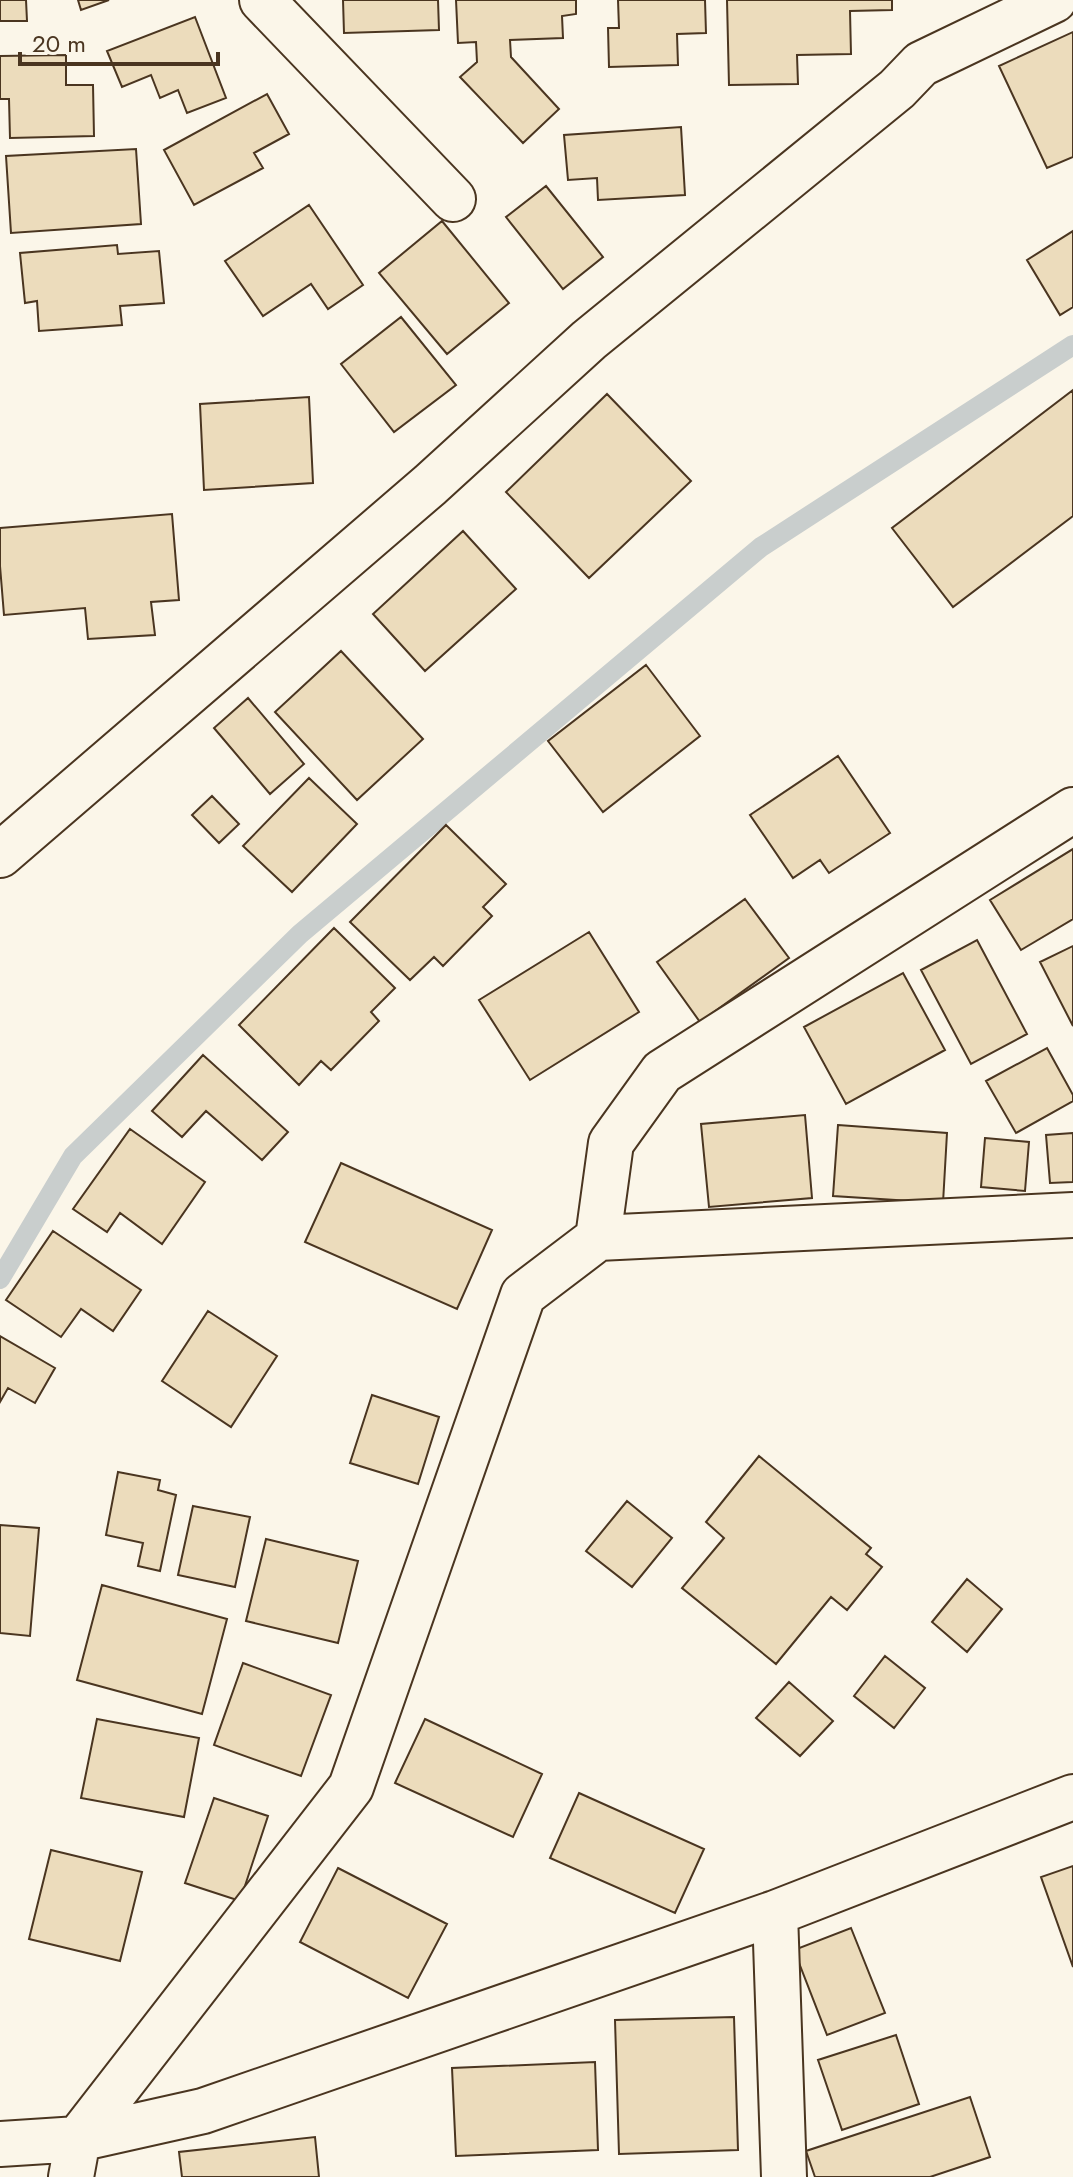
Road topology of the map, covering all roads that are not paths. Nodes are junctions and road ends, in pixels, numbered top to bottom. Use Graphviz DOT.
graph roads {
  1 [pos="262,0"];
  2 [pos="1054,0"];
  3 [pos="453,199"];
  4 [pos="1073,810"];
  5 [pos="0,855"];
  6 [pos="1073,1215"];
  7 [pos="598,1238"];
  8 [pos="1073,1797"];
  9 [pos="775,1913"];
  10 [pos="0,2144"];
  11 [pos="75,2158"];
  12 [pos="784,2177"];
  1 -- 3 [label="street"];
  2 -- 5 [label="street"];
  4 -- 7 [label="street"];
  6 -- 7 [label="street"];
  7 -- 11 [label="street"];
  8 -- 9 [label="street"];
  9 -- 11 [label="street"];
  9 -- 12 [label="street"];
  10 -- 11 [label="street"];
}
